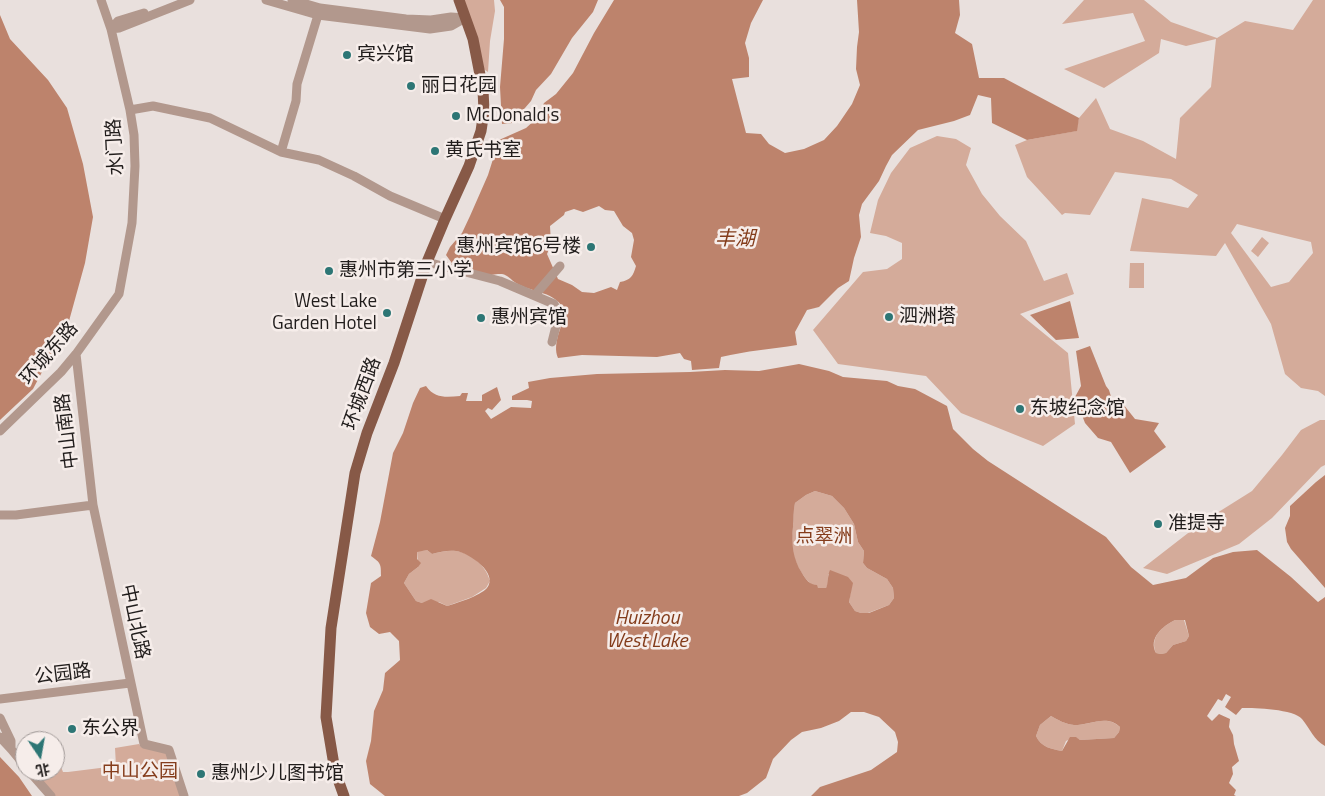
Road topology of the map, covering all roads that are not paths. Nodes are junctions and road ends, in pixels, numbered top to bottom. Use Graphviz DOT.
graph roads {
  1 [pos="101,0"];
  2 [pos="175,0"];
  3 [pos="190,0"];
  4 [pos="266,0"];
  5 [pos="292,0"];
  6 [pos="452,0"];
  7 [pos="459,0"];
  8 [pos="318,15"];
  9 [pos="465,18"];
  10 [pos="111,29"];
  11 [pos="130,110"];
  12 [pos="281,152"];
  13 [pos="444,219"];
  14 [pos="427,262"];
  15 [pos="560,266"];
  16 [pos="119,294"];
  17 [pos="534,295"];
  18 [pos="552,342"];
  19 [pos="76,354"];
  20 [pos="0,430"];
  21 [pos="93,505"];
  22 [pos="0,516"];
  23 [pos="130,683"];
  24 [pos="0,699"];
  25 [pos="0,718"];
  26 [pos="0,737"];
  27 [pos="11,749"];
  28 [pos="15,754"];
  29 [pos="38,781"];
  30 [pos="51,796"];
  31 [pos="184,796"];
  32 [pos="344,796"];
  1 -- 10 [label="street, 水门路"];
  2 -- 10 [label="street"];
  3 -- 10 [label="street"];
  4 -- 8 [label="street"];
  5 -- 9 [label="street"];
  6 -- 9 [label="main road, 环城西路"];
  7 -- 9 [label="main road, 环城西路"];
  8 -- 9 [label="street"];
  8 -- 12 [label="street"];
  9 -- 13 [label="main road, 环城西路"];
  10 -- 11 [label="street, 水门路"];
  11 -- 12 [label="street"];
  11 -- 16 [label="street, 水门路"];
  12 -- 13 [label="street"];
  13 -- 14 [label="main road, 环城西路"];
  14 -- 17 [label="street"];
  14 -- 32 [label="main road, 环城西路"];
  15 -- 17 [label="street"];
  16 -- 19 [label="street, 环城东路"];
  17 -- 18 [label="street"];
  19 -- 20 [label="street, 环城东路"];
  19 -- 21 [label="street, 中山南路"];
  21 -- 22 [label="street"];
  21 -- 23 [label="street, 中山北路"];
  23 -- 24 [label="street, 公园路"];
  23 -- 31 [label="street, 中山北路"];
  25 -- 27 [label="street"];
  26 -- 27 [label="street"];
  27 -- 28 [label="street"];
  29 -- 30 [label="street"];
}
